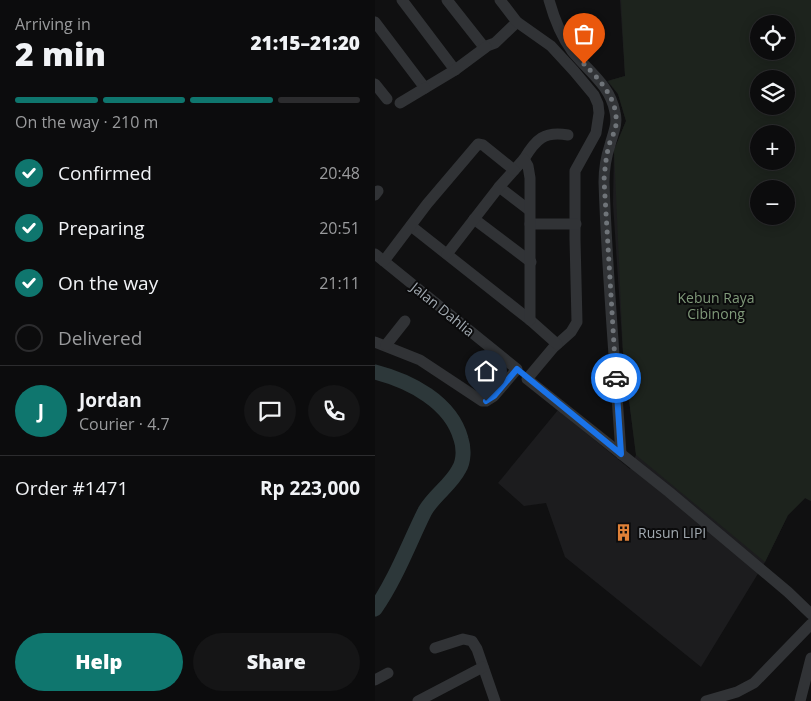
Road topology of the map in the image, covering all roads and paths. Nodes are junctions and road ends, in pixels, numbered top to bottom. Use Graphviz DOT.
graph roads {
  1 [pos="402,0"];
  2 [pos="447,0"];
  3 [pos="500,0"];
  4 [pos="549,0"];
  5 [pos="375,22"];
  6 [pos="517,22"];
  7 [pos="482,44"];
  8 [pos="455,70"];
  9 [pos="375,84"];
  10 [pos="425,88"];
  11 [pos="387,100"];
  12 [pos="400,103"];
  13 [pos="568,135"];
  14 [pos="524,159"];
  15 [pos="514,170"];
  16 [pos="499,187"];
  17 [pos="529,210"];
  18 [pos="474,219"];
  19 [pos="530,224"];
  20 [pos="576,224"];
  21 [pos="411,226"];
  22 [pos="447,254"];
  23 [pos="380,257"];
  24 [pos="531,262"];
  25 [pos="530,320"];
  26 [pos="405,321"];
  27 [pos="381,344"];
  28 [pos="557,344"];
  29 [pos="517,369"];
  30 [pos="527,379"];
  31 [pos="621,454"];
  32 [pos="811,614"];
  33 [pos="811,624"];
  34 [pos="435,648"];
  35 [pos="811,658"];
  36 [pos="483,667"];
  37 [pos="389,673"];
  38 [pos="375,680"];
  39 [pos="418,701"];
  40 [pos="495,701"];
  41 [pos="705,701"];
  42 [pos="800,701"];
  1 -- 8 [label="street"];
  2 -- 7 [label="street"];
  3 -- 6 [label="street"];
  4 -- 31 [label="street"];
  5 -- 10 [label="street"];
  6 -- 7 [label="street"];
  6 -- 20 [label="street"];
  7 -- 8 [label="street"];
  8 -- 10 [label="street"];
  9 -- 11 [label="street"];
  10 -- 12 [label="street"];
  13 -- 14 [label="street"];
  14 -- 15 [label="street"];
  14 -- 17 [label="street"];
  15 -- 16 [label="street"];
  15 -- 21 [label="street"];
  16 -- 17 [label="street"];
  16 -- 18 [label="street"];
  17 -- 19 [label="street"];
  18 -- 22 [label="street"];
  18 -- 24 [label="street"];
  19 -- 20 [label="street"];
  19 -- 24 [label="street"];
  20 -- 28 [label="street"];
  21 -- 22 [label="street"];
  21 -- 23 [label="street"];
  22 -- 25 [label="street"];
  23 -- 29 [label="street, Jalan Dahlia"];
  24 -- 25 [label="street"];
  25 -- 28 [label="street"];
  26 -- 27 [label="street"];
  27 -- 29 [label="street"];
  28 -- 30 [label="street"];
  29 -- 30 [label="street, Jalan Dahlia"];
  30 -- 31 [label="street, Jalan Dahlia"];
  31 -- 32 [label="street, Jalan Dahlia"];
  33 -- 41 [label="street"];
  34 -- 36 [label="street"];
  35 -- 42 [label="street"];
  36 -- 39 [label="street"];
  36 -- 40 [label="street"];
  37 -- 38 [label="street"];
}
